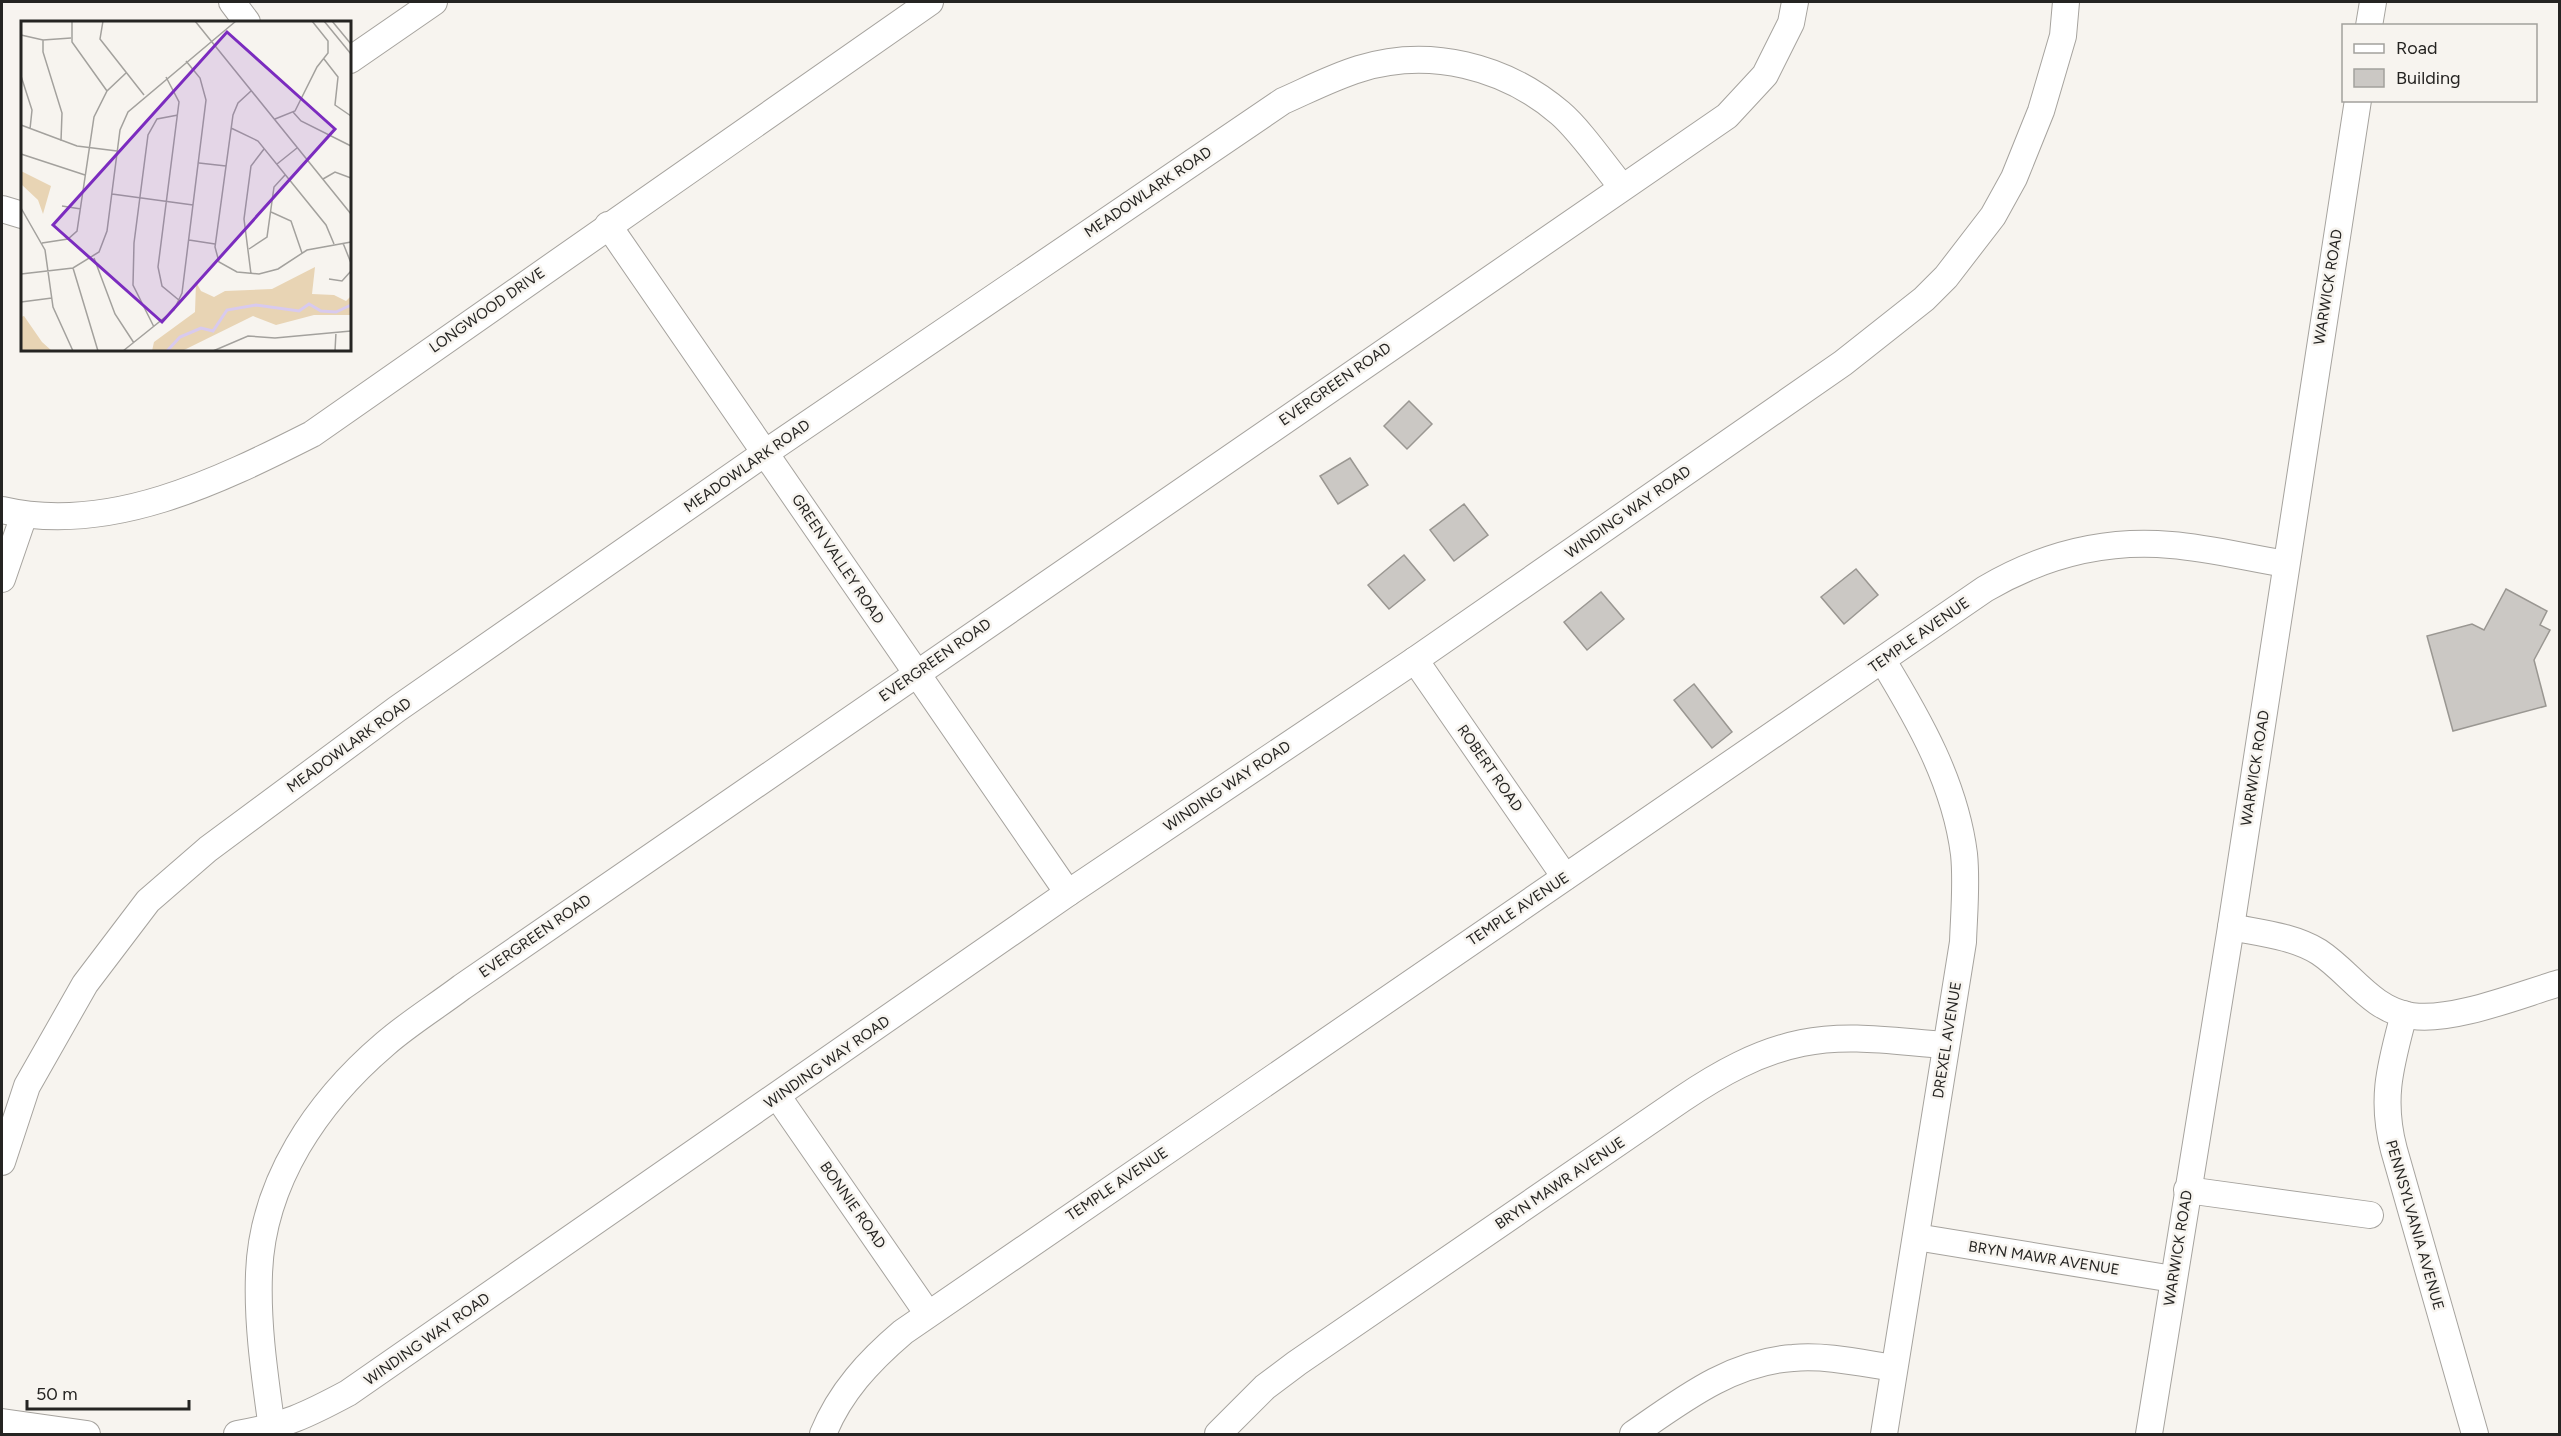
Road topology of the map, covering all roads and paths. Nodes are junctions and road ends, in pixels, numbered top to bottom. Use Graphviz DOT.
graph roads {
  1 [pos="232,2"];
  2 [pos="434,2"];
  3 [pos="930,2"];
  4 [pos="1795,2"];
  5 [pos="2066,2"];
  6 [pos="2373,2"];
  7 [pos="246,21"];
  8 [pos="2369,24"];
  9 [pos="351,59"];
  10 [pos="2358,102"];
  11 [pos="1622,187"];
  12 [pos="2,209"];
  13 [pos="21,215"];
  14 [pos="608,225"];
  15 [pos="765,453"];
  16 [pos="13,513"];
  17 [pos="2286,564"];
  18 [pos="2,579"];
  19 [pos="1415,660"];
  20 [pos="1882,660"];
  21 [pos="916,674"];
  22 [pos="1565,877"];
  23 [pos="1068,894"];
  24 [pos="2231,927"];
  25 [pos="2559,983"];
  26 [pos="2404,1014"];
  27 [pos="1946,1045"];
  28 [pos="778,1097"];
  29 [pos="2,1162"];
  30 [pos="2187,1191"];
  31 [pos="2370,1215"];
  32 [pos="1916,1237"];
  33 [pos="2173,1279"];
  34 [pos="928,1314"];
  35 [pos="1894,1368"];
  36 [pos="2,1422"];
  37 [pos="272,1429"];
  38 [pos="87,1434"];
  39 [pos="237,1434"];
  40 [pos="823,1434"];
  41 [pos="1218,1434"];
  42 [pos="1633,1434"];
  43 [pos="1884,1434"];
  44 [pos="2149,1434"];
  45 [pos="2475,1434"];
  1 -- 7 [label="street"];
  2 -- 9 [label="street"];
  3 -- 14 [label="street, LONGWOOD DRIVE"];
  4 -- 11 [label="street, EVERGREEN ROAD"];
  5 -- 19 [label="street, WINDING WAY ROAD"];
  6 -- 8 [label="street"];
  10 -- 17 [label="street, WARWICK ROAD"];
  11 -- 15 [label="street, MEADOWLARK ROAD"];
  11 -- 21 [label="street, EVERGREEN ROAD"];
  12 -- 13 [label="street"];
  14 -- 15 [label="street, GREEN VALLEY ROAD"];
  14 -- 16 [label="street, LONGWOOD DRIVE"];
  15 -- 21 [label="street, GREEN VALLEY ROAD"];
  15 -- 29 [label="street, MEADOWLARK ROAD"];
  16 -- 18 [label="street"];
  17 -- 20 [label="street, TEMPLE AVENUE"];
  17 -- 24 [label="street, WARWICK ROAD"];
  19 -- 22 [label="street, ROBERT ROAD"];
  19 -- 23 [label="street, WINDING WAY ROAD"];
  20 -- 22 [label="street, TEMPLE AVENUE"];
  20 -- 27 [label="street, DREXEL AVENUE"];
  21 -- 23 [label="street, GREEN VALLEY ROAD"];
  21 -- 37 [label="street, EVERGREEN ROAD"];
  22 -- 34 [label="street, TEMPLE AVENUE"];
  23 -- 28 [label="street, WINDING WAY ROAD"];
  24 -- 26 [label="street"];
  24 -- 30 [label="street, WARWICK ROAD"];
  25 -- 26 [label="street"];
  26 -- 45 [label="street, PENNSYLVANIA AVENUE"];
  27 -- 32 [label="street, DREXEL AVENUE"];
  27 -- 41 [label="street, BRYN MAWR AVENUE"];
  28 -- 34 [label="street, BONNIE ROAD"];
  28 -- 37 [label="street, WINDING WAY ROAD"];
  30 -- 31 [label="street"];
  30 -- 33 [label="street, WARWICK ROAD"];
  32 -- 33 [label="street, BRYN MAWR AVENUE"];
  32 -- 35 [label="street, DREXEL AVENUE"];
  33 -- 44 [label="street, WARWICK ROAD"];
  34 -- 40 [label="street, TEMPLE AVENUE"];
  35 -- 42 [label="street"];
  35 -- 43 [label="street, DREXEL AVENUE"];
  36 -- 38 [label="street"];
  37 -- 39 [label="street, WINDING WAY ROAD"];
}
